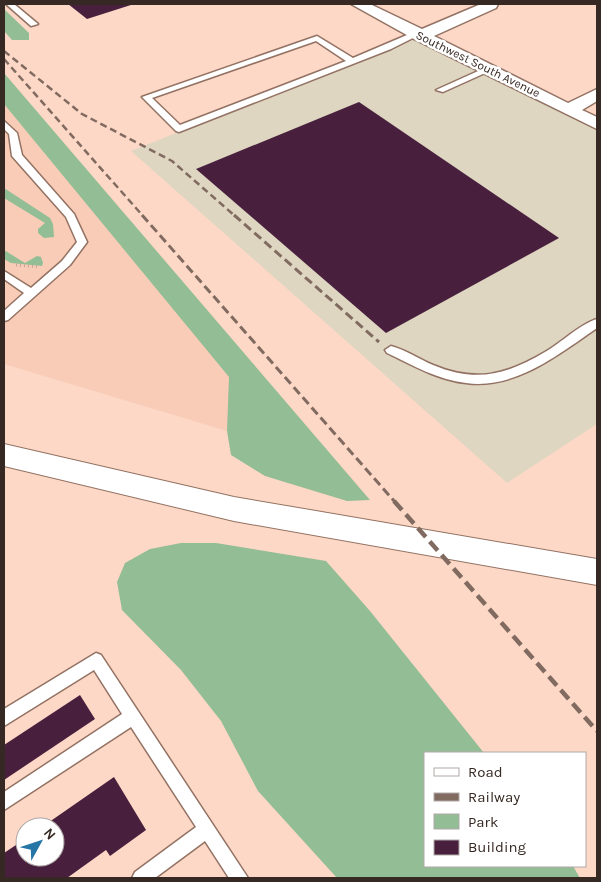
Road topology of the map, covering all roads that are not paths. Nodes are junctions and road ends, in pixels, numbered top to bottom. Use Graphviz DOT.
graph roads {
  1 [pos="10,4"];
  2 [pos="359,4"];
  3 [pos="491,5"];
  4 [pos="34,24"];
  5 [pos="418,35"];
  6 [pos="352,61"];
  7 [pos="490,69"];
  8 [pos="440,90"];
  9 [pos="597,94"];
  10 [pos="570,109"];
  11 [pos="4,124"];
  12 [pos="597,124"];
  13 [pos="4,274"];
  14 [pos="30,292"];
  15 [pos="4,317"];
  16 [pos="597,323"];
  17 [pos="391,350"];
  18 [pos="9,458"];
  19 [pos="597,572"];
  20 [pos="133,716"];
  21 [pos="4,718"];
  22 [pos="4,802"];
  23 [pos="207,829"];
  24 [pos="141,878"];
  25 [pos="239,878"];
  1 -- 4 [label="lane"];
  2 -- 5 [label="street, Southwest South Avenue"];
  3 -- 5 [label="street"];
  5 -- 6 [label="lane"];
  5 -- 7 [label="street, Southwest South Avenue"];
  6 -- 6 [label="lane"];
  7 -- 8 [label="lane"];
  7 -- 10 [label="street, Southwest South Avenue"];
  9 -- 10 [label="street"];
  10 -- 12 [label="street, Southwest South Avenue"];
  11 -- 14 [label="lane"];
  13 -- 14 [label="lane"];
  14 -- 15 [label="lane"];
  16 -- 17 [label="lane"];
  18 -- 19 [label="main road"];
  20 -- 21 [label="lane"];
  20 -- 22 [label="lane"];
  20 -- 23 [label="lane"];
  23 -- 24 [label="lane"];
  23 -- 25 [label="lane"];
}
